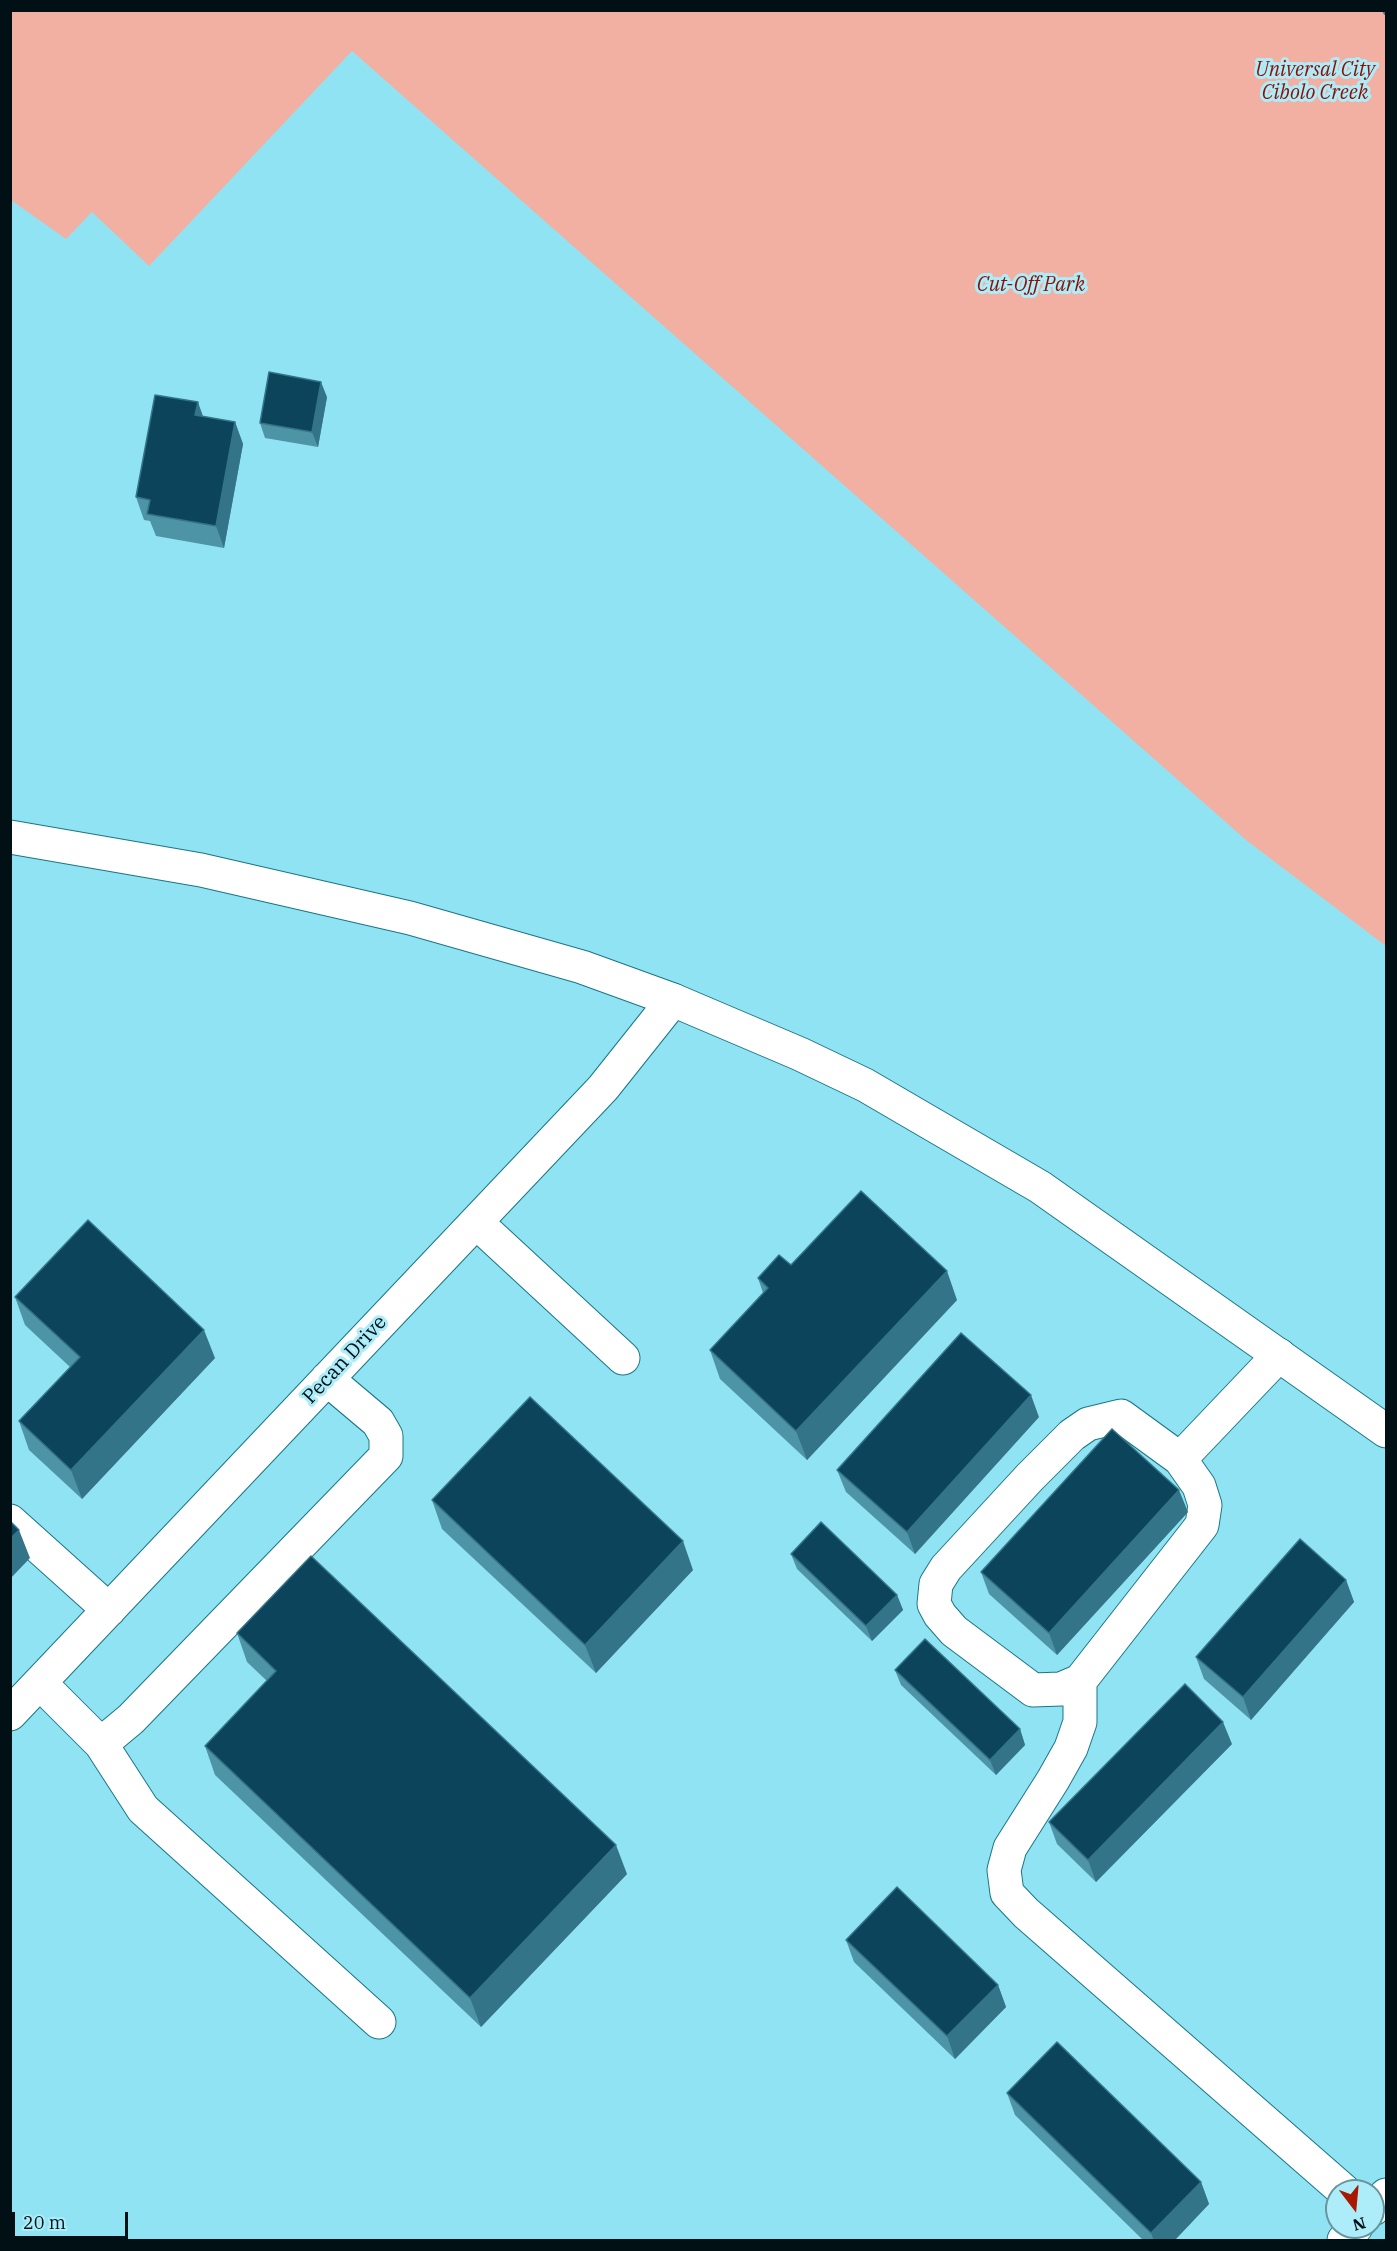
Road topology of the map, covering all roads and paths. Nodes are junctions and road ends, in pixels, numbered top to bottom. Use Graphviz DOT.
graph roads {
  1 [pos="10,837"];
  2 [pos="673,999"];
  3 [pos="476,1222"];
  4 [pos="1279,1355"];
  5 [pos="623,1358"];
  6 [pos="327,1379"];
  7 [pos="1386,1431"];
  8 [pos="1180,1459"];
  9 [pos="10,1521"];
  10 [pos="109,1610"];
  11 [pos="1080,1681"];
  12 [pos="40,1683"];
  13 [pos="10,1714"];
  14 [pos="101,1744"];
  15 [pos="379,2022"];
  16 [pos="1330,2179"];
  1 -- 2 [label="main road"];
  2 -- 3 [label="main road, Pecan Drive"];
  2 -- 4 [label="main road"];
  3 -- 5 [label="main road"];
  3 -- 6 [label="main road, Pecan Drive"];
  4 -- 7 [label="main road"];
  4 -- 8 [label="main road"];
  6 -- 10 [label="main road, Pecan Drive"];
  6 -- 14 [label="main road"];
  8 -- 11 [label="main road"];
  8 -- 11 [label="main road"];
  9 -- 10 [label="main road"];
  10 -- 12 [label="main road, Pecan Drive"];
  11 -- 16 [label="main road"];
  12 -- 13 [label="main road, Pecan Drive"];
  12 -- 14 [label="main road"];
  14 -- 15 [label="main road"];
}
